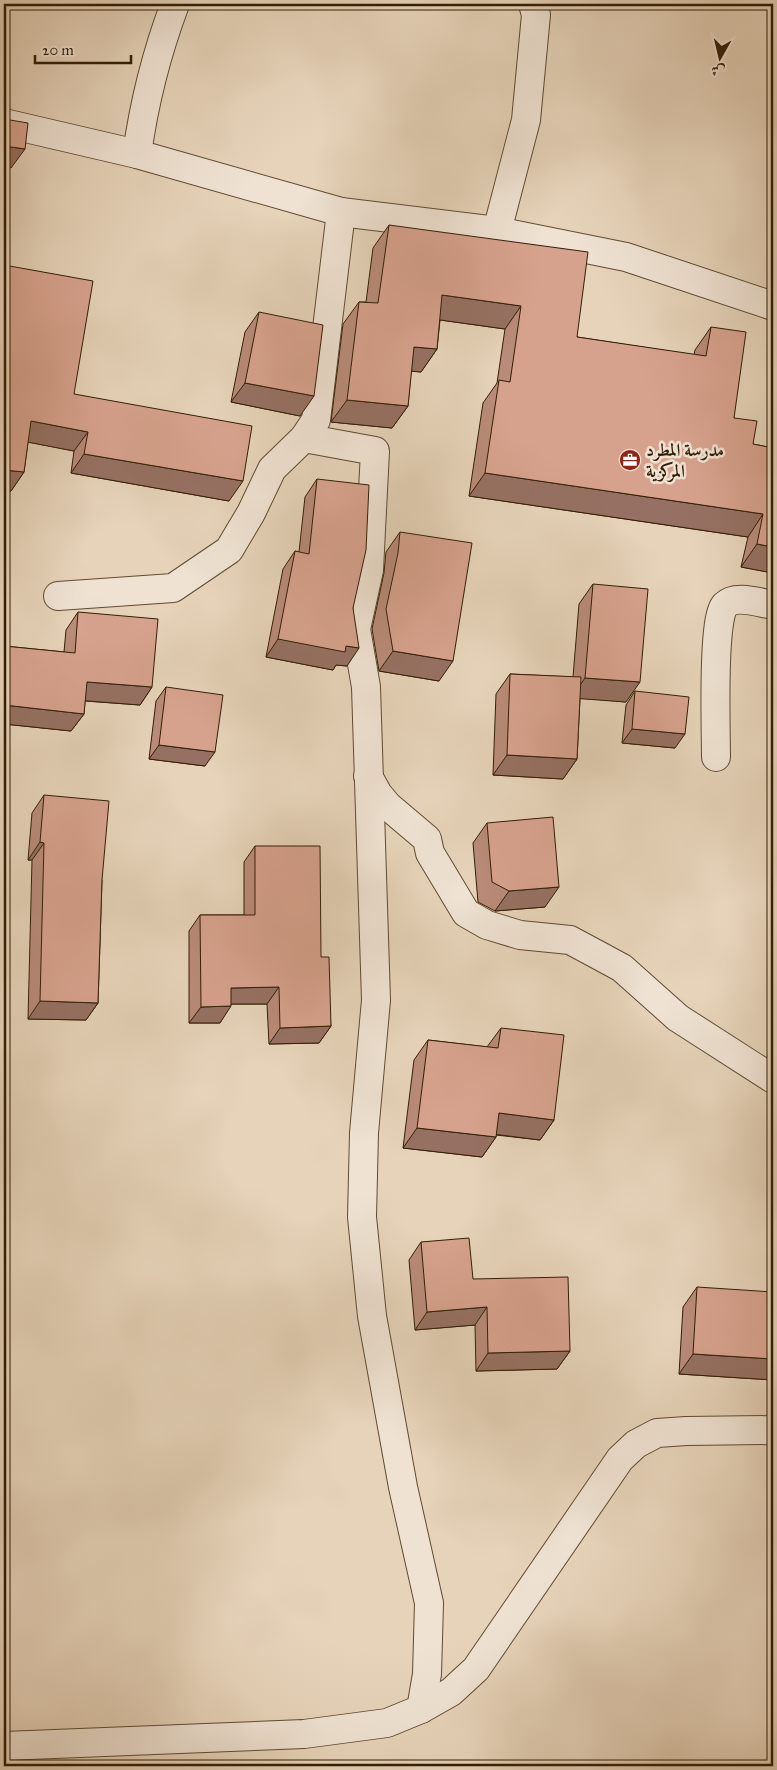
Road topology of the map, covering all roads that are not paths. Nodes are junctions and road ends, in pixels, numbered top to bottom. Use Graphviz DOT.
graph roads {
  1 [pos="175,4"];
  2 [pos="533,4"];
  3 [pos="4,123"];
  4 [pos="137,154"];
  5 [pos="340,212"];
  6 [pos="496,231"];
  7 [pos="773,306"];
  8 [pos="304,438"];
  9 [pos="58,596"];
  10 [pos="773,605"];
  11 [pos="716,757"];
  12 [pos="368,776"];
  13 [pos="773,1079"];
  14 [pos="773,1430"];
  15 [pos="421,1710"];
  16 [pos="4,1746"];
  1 -- 4 [label="street"];
  2 -- 6 [label="street"];
  3 -- 4 [label="street"];
  4 -- 5 [label="street"];
  5 -- 6 [label="street"];
  5 -- 8 [label="street"];
  6 -- 7 [label="street"];
  8 -- 9 [label="street"];
  8 -- 12 [label="street"];
  10 -- 11 [label="street"];
  12 -- 13 [label="street"];
  12 -- 15 [label="street"];
  14 -- 15 [label="street"];
  15 -- 16 [label="street"];
}
